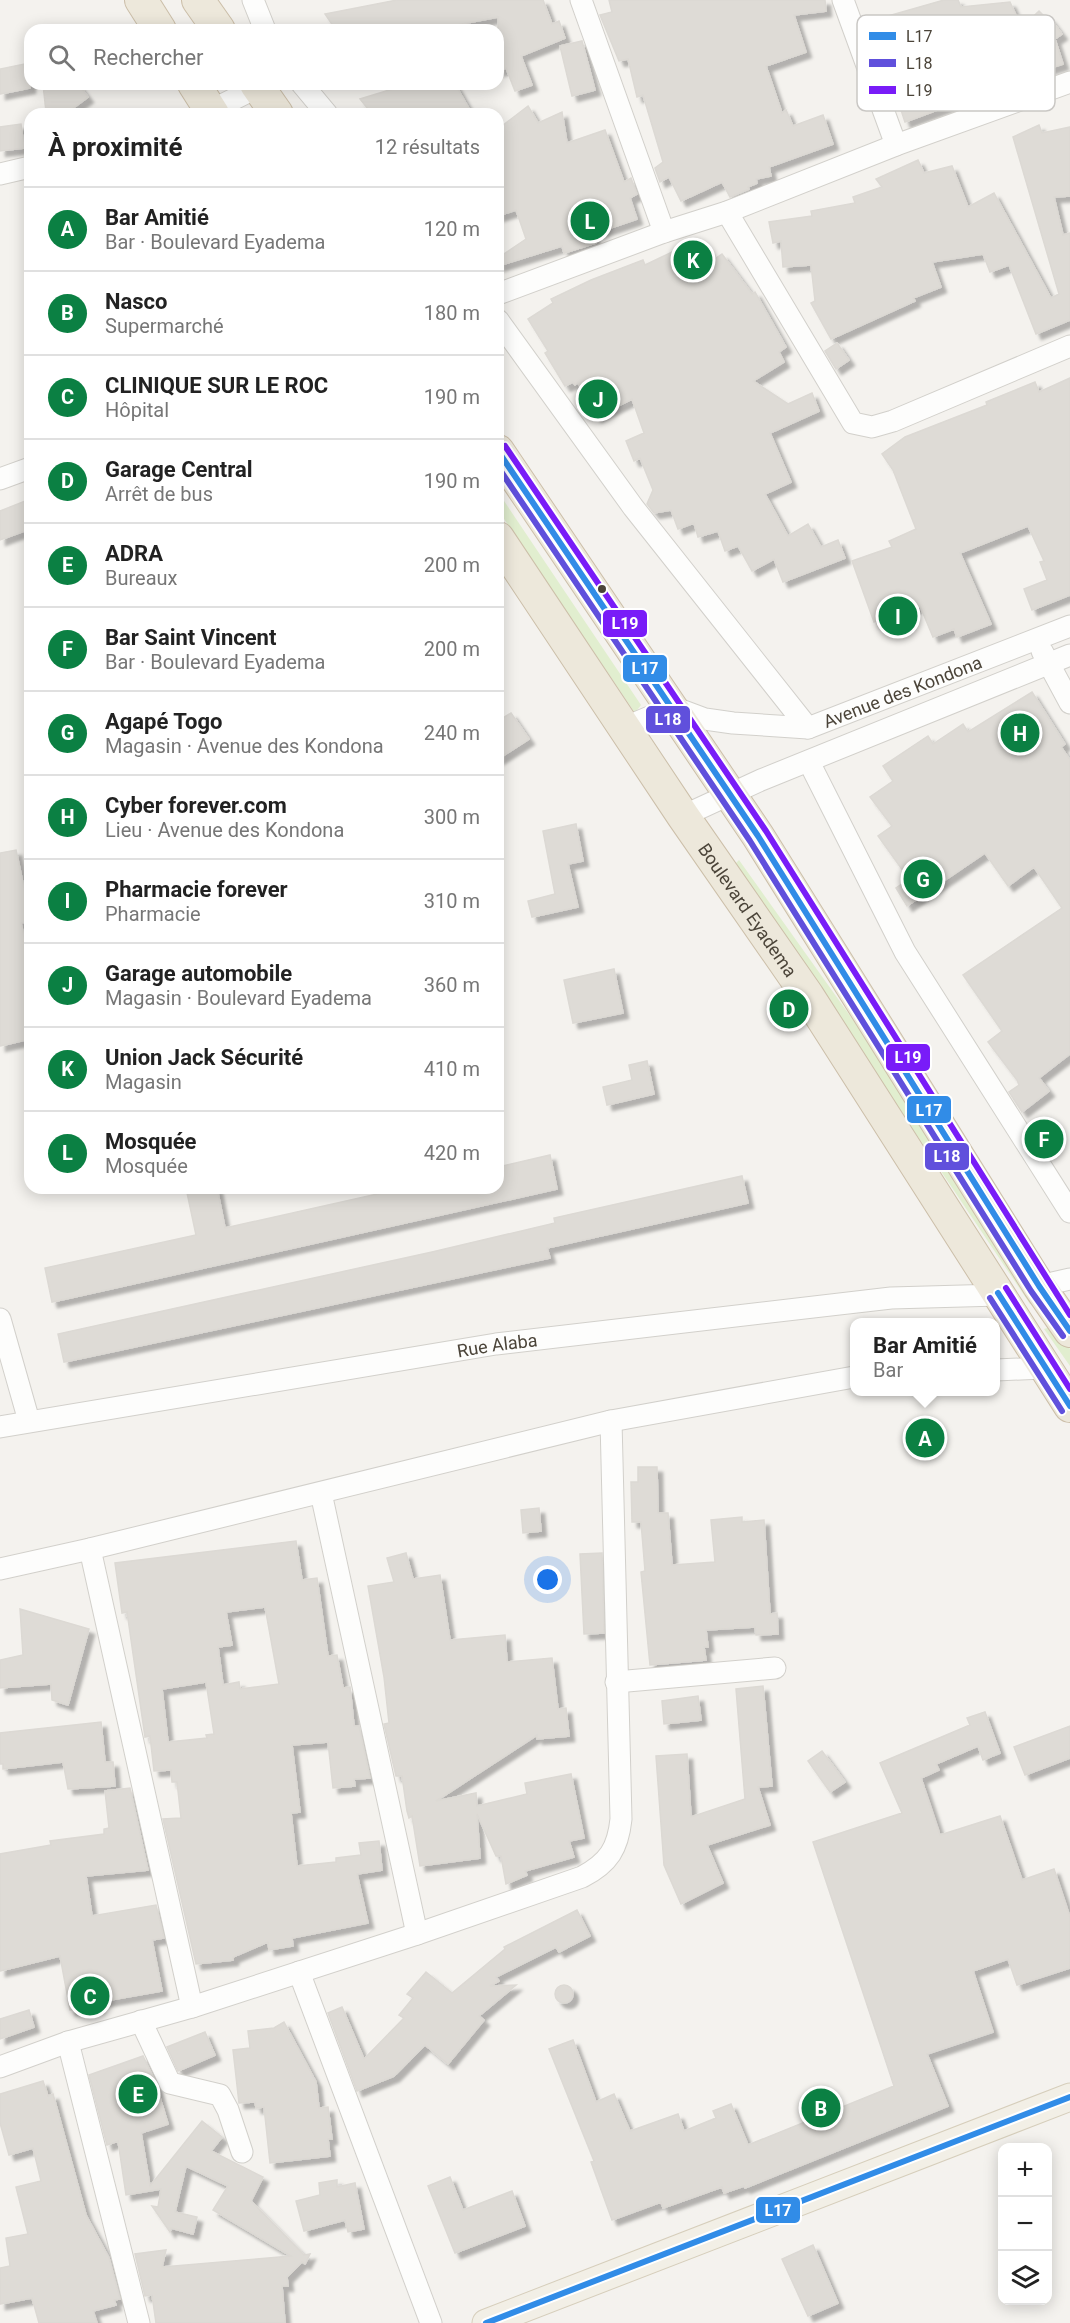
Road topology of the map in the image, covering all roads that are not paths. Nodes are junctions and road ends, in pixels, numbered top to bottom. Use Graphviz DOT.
graph roads {
  1 [pos="141,0"];
  2 [pos="198,0"];
  3 [pos="253,0"];
  4 [pos="582,0"];
  5 [pos="843,0"];
  6 [pos="156,24"];
  7 [pos="215,24"];
  8 [pos="263,24"];
  9 [pos="857,38"];
  10 [pos="1070,82"];
  11 [pos="1055,87"];
  12 [pos="197,90"];
  13 [pos="250,90"];
  14 [pos="260,90"];
  15 [pos="307,90"];
  16 [pos="206,108"];
  17 [pos="218,108"];
  18 [pos="273,108"];
  19 [pos="322,108"];
  20 [pos="884,111"];
  21 [pos="990,111"];
  22 [pos="896,145"];
  23 [pos="24,169"];
  24 [pos="0,174"];
  25 [pos="727,212"];
  26 [pos="664,232"];
  27 [pos="504,292"];
  28 [pos="504,328"];
  29 [pos="1070,346"];
  30 [pos="504,460"];
  31 [pos="24,470"];
  32 [pos="0,479"];
  33 [pos="504,547"];
  34 [pos="1070,626"];
  35 [pos="1037,639"];
  36 [pos="1070,655"];
  37 [pos="1047,664"];
  38 [pos="1070,703"];
  39 [pos="673,707"];
  40 [pos="626,727"];
  41 [pos="808,728"];
  42 [pos="809,762"];
  43 [pos="730,795"];
  44 [pos="683,816"];
  45 [pos="758,836"];
  46 [pos="713,859"];
  47 [pos="1070,1212"];
  48 [pos="1070,1279"];
  49 [pos="1039,1286"];
  50 [pos="999,1295"];
  51 [pos="0,1319"];
  52 [pos="1070,1331"];
  53 [pos="1043,1368"];
  54 [pos="1000,1370"];
  55 [pos="850,1378"];
  56 [pos="1070,1406"];
  57 [pos="29,1421"];
  58 [pos="611,1421"];
  59 [pos="0,1426"];
  60 [pos="321,1493"];
  61 [pos="90,1549"];
  62 [pos="0,1569"];
  63 [pos="775,1668"];
  64 [pos="616,1682"];
  65 [pos="417,1934"];
  66 [pos="299,1972"];
  67 [pos="192,2007"];
  68 [pos="141,2021"];
  69 [pos="68,2042"];
  70 [pos="0,2067"];
  71 [pos="1070,2097"];
  72 [pos="242,2152"];
  73 [pos="139,2323"];
  74 [pos="431,2323"];
  75 [pos="486,2323"];
  1 -- 6 [label="highway"];
  2 -- 7 [label="highway"];
  3 -- 8 [label="street"];
  4 -- 26 [label="street"];
  5 -- 9 [label="street"];
  10 -- 11 [label="street"];
  12 -- 16 [label="highway"];
  13 -- 17 [label="street"];
  14 -- 18 [label="highway"];
  15 -- 19 [label="street"];
  20 -- 22 [label="street"];
  21 -- 22 [label="street"];
  22 -- 25 [label="street"];
  23 -- 24 [label="street"];
  25 -- 26 [label="street"];
  25 -- 29 [label="street"];
  26 -- 27 [label="street"];
  28 -- 41 [label="street"];
  30 -- 39 [label="highway"];
  31 -- 32 [label="street"];
  33 -- 40 [label="highway, Boulevard Eyadema"];
  34 -- 35 [label="street, Avenue des Kondona"];
  35 -- 37 [label="street"];
  35 -- 41 [label="street, Avenue des Kondona"];
  36 -- 37 [label="street, Avenue des Kondona"];
  37 -- 38 [label="street"];
  37 -- 42 [label="street, Avenue des Kondona"];
  39 -- 40 [label="street"];
  39 -- 41 [label="street, Avenue des Kondona"];
  39 -- 43 [label="highway"];
  40 -- 44 [label="highway, Boulevard Eyadema"];
  42 -- 43 [label="street, Avenue des Kondona"];
  42 -- 47 [label="street"];
  43 -- 44 [label="street, Avenue des Kondona"];
  43 -- 45 [label="highway"];
  44 -- 46 [label="highway, Boulevard Eyadema"];
  45 -- 46 [label="highway"];
  45 -- 49 [label="highway"];
  46 -- 50 [label="highway, Boulevard Eyadema"];
  48 -- 49 [label="street"];
  49 -- 52 [label="highway"];
  50 -- 53 [label="highway, Boulevard Eyadema"];
  50 -- 57 [label="street, Rue Alaba"];
  51 -- 57 [label="street"];
  53 -- 54 [label="street"];
  53 -- 56 [label="highway, Boulevard Eyadema"];
  55 -- 58 [label="street"];
  57 -- 59 [label="street, Rue Alaba"];
  58 -- 60 [label="street"];
  58 -- 64 [label="street"];
  60 -- 61 [label="street"];
  60 -- 65 [label="street"];
  61 -- 62 [label="street"];
  61 -- 67 [label="street"];
  63 -- 64 [label="street"];
  64 -- 65 [label="street"];
  65 -- 66 [label="street"];
  66 -- 67 [label="street"];
  66 -- 74 [label="street"];
  67 -- 68 [label="street"];
  68 -- 69 [label="street"];
  68 -- 72 [label="street"];
  69 -- 70 [label="street"];
  69 -- 73 [label="street"];
  71 -- 75 [label="main road"];
}
